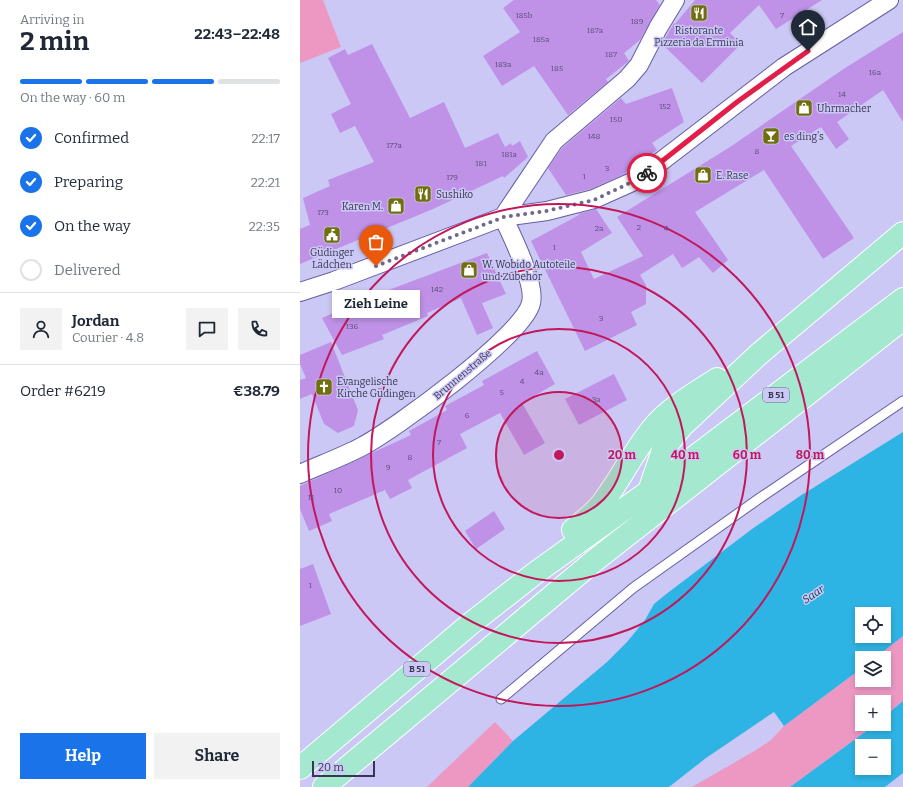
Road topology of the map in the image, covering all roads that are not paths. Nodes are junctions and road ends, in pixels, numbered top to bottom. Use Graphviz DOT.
graph roads {
  1 [pos="675,0"];
  2 [pos="889,0"];
  3 [pos="504,217"];
  4 [pos="903,233"];
  5 [pos="300,292"];
  6 [pos="903,299"];
  7 [pos="903,319"];
  8 [pos="759,354"];
  9 [pos="903,401"];
  10 [pos="300,474"];
  11 [pos="648,492"];
  12 [pos="594,561"];
  13 [pos="534,574"];
  14 [pos="501,699"];
  15 [pos="300,768"];
  16 [pos="324,787"];
  1 -- 3 [label="street"];
  2 -- 3 [label="street"];
  3 -- 5 [label="street"];
  3 -- 10 [label="street, Brunnenstraße"];
  4 -- 8 [label="main road"];
  6 -- 11 [label="main road, B 51"];
  7 -- 12 [label="main road, B 51"];
  8 -- 11 [label="main road"];
  8 -- 13 [label="main road"];
  9 -- 14 [label="lane"];
  11 -- 12 [label="main road"];
  11 -- 13 [label="main road, B 51"];
  12 -- 16 [label="main road, B 51"];
  13 -- 15 [label="main road, B 51"];
}
